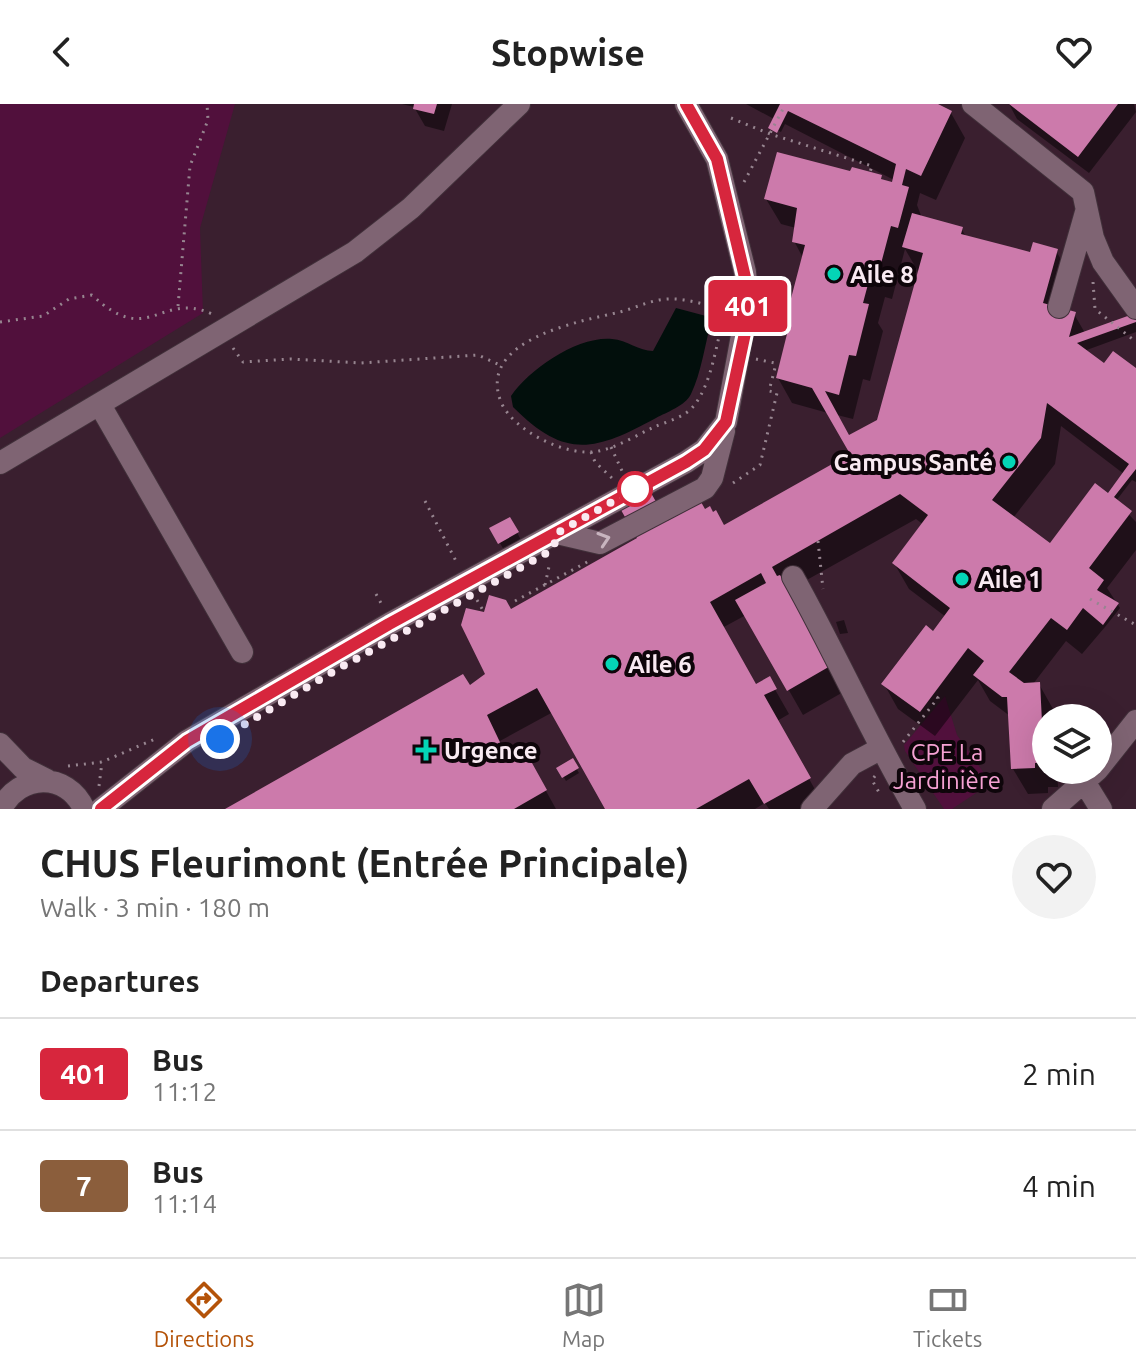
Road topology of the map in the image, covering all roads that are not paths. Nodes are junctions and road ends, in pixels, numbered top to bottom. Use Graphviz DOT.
graph roads {
  1 [pos="519,104"];
  2 [pos="686,104"];
  3 [pos="973,104"];
  4 [pos="1086,212"];
  5 [pos="1059,307"];
  6 [pos="1136,308"];
  7 [pos="100,405"];
  8 [pos="726,422"];
  9 [pos="0,463"];
  10 [pos="557,533"];
  11 [pos="793,577"];
  12 [pos="242,652"];
  13 [pos="1136,721"];
  14 [pos="0,744"];
  15 [pos="880,749"];
  16 [pos="1112,751"];
  17 [pos="55,773"];
  18 [pos="1082,784"];
  19 [pos="1095,784"];
  20 [pos="1,809"];
  21 [pos="84,809"];
  22 [pos="101,809"];
  23 [pos="812,809"];
  24 [pos="915,809"];
  25 [pos="1053,809"];
  26 [pos="1101,809"];
  1 -- 7 [label="street"];
  2 -- 8 [label="street"];
  3 -- 4 [label="street"];
  4 -- 5 [label="street"];
  4 -- 6 [label="street"];
  7 -- 9 [label="street"];
  7 -- 12 [label="street"];
  8 -- 10 [label="street"];
  10 -- 8 [label="street, one-way"];
  10 -- 22 [label="street"];
  11 -- 15 [label="street"];
  13 -- 16 [label="street"];
  14 -- 17 [label="street"];
  15 -- 23 [label="street"];
  15 -- 24 [label="street"];
  17 -- 20 [label="street"];
  17 -- 21 [label="street"];
  18 -- 25 [label="street"];
  19 -- 26 [label="street"];
}
